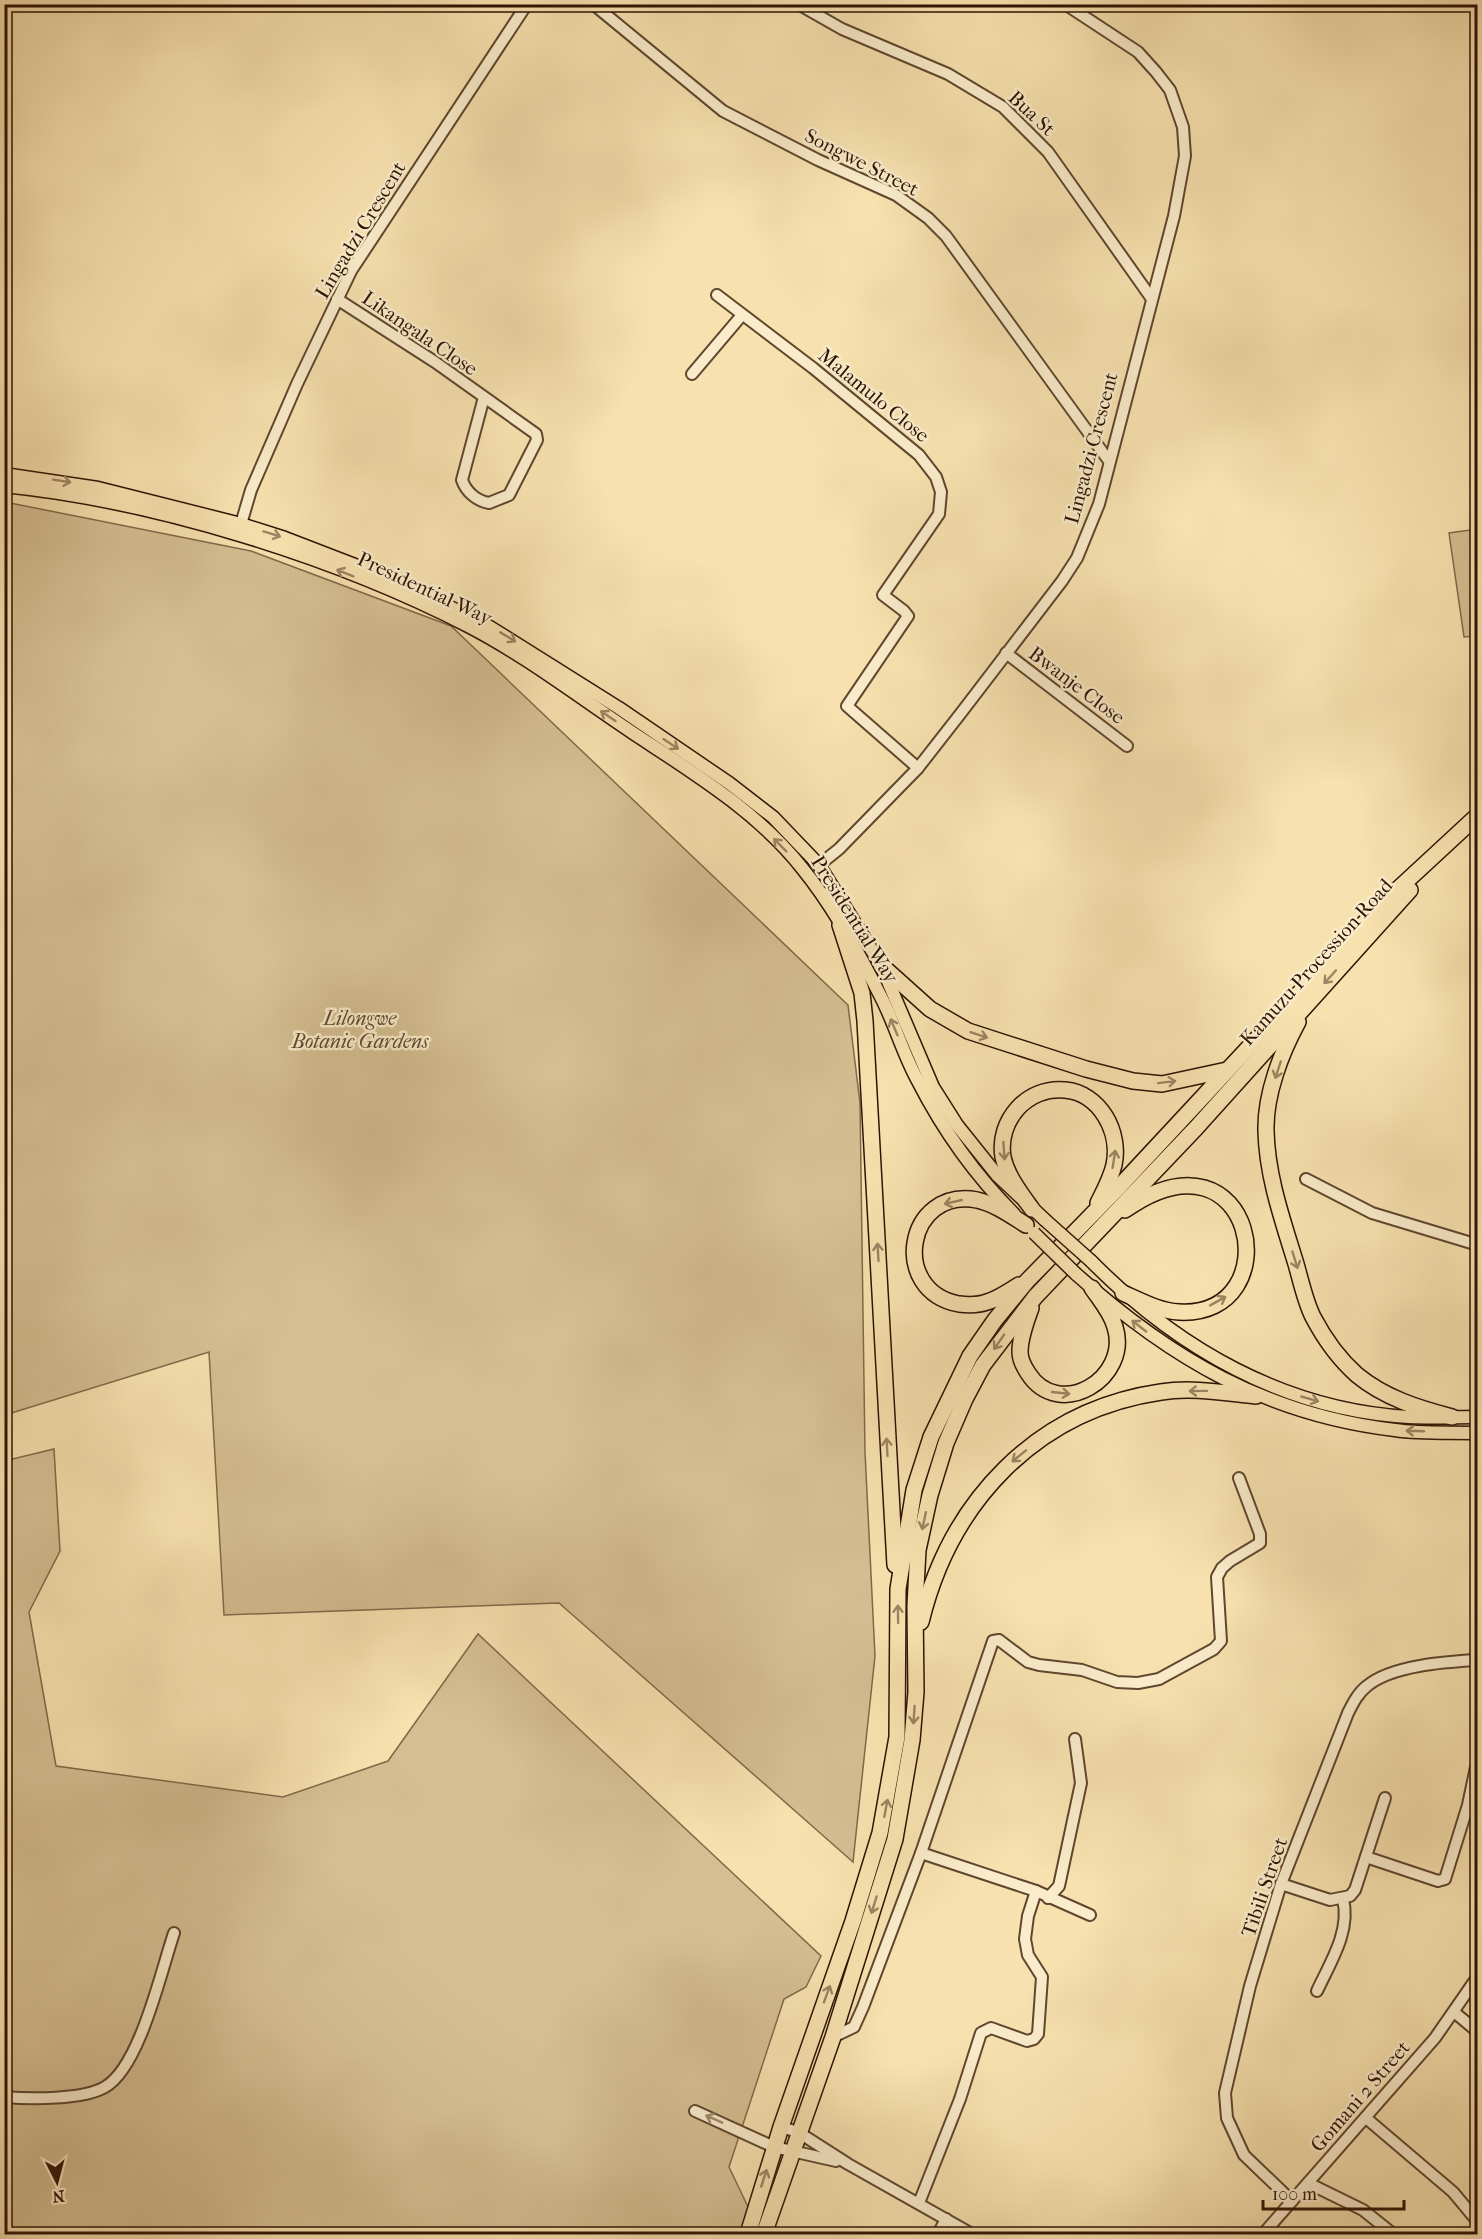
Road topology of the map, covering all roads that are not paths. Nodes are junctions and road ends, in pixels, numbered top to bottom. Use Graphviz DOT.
graph roads {
  1 [pos="527,4"];
  2 [pos="593,4"];
  3 [pos="798,4"];
  4 [pos="1065,4"];
  5 [pos="717,295"];
  6 [pos="337,299"];
  7 [pos="1152,299"];
  8 [pos="742,315"];
  9 [pos="692,374"];
  10 [pos="484,397"];
  11 [pos="1109,461"];
  12 [pos="4,474"];
  13 [pos="4,486"];
  14 [pos="241,524"];
  15 [pos="1006,653"];
  16 [pos="1127,746"];
  17 [pos="918,768"];
  18 [pos="1474,818"];
  19 [pos="819,865"];
  20 [pos="840,926"];
  21 [pos="881,965"];
  22 [pos="1311,998"];
  23 [pos="1227,1070"];
  24 [pos="1306,1179"];
  25 [pos="1032,1209"];
  26 [pos="1093,1213"];
  27 [pos="1106,1223"];
  28 [pos="1030,1229"];
  29 [pos="1478,1245"];
  30 [pos="1027,1281"];
  31 [pos="1092,1288"];
  32 [pos="1123,1293"];
  33 [pos="1035,1296"];
  34 [pos="1256,1396"];
  35 [pos="1452,1417"];
  36 [pos="1478,1417"];
  37 [pos="1476,1432"];
  38 [pos="1239,1479"];
  39 [pos="898,1589"];
  40 [pos="915,1646"];
  41 [pos="1478,1659"];
  42 [pos="1075,1738"];
  43 [pos="1476,1767"];
  44 [pos="1385,1798"];
  45 [pos="921,1852"];
  46 [pos="1366,1857"];
  47 [pos="1281,1884"];
  48 [pos="1036,1892"];
  49 [pos="1048,1898"];
  50 [pos="1343,1899"];
  51 [pos="1090,1915"];
  52 [pos="174,1932"];
  53 [pos="1478,1976"];
  54 [pos="1317,1991"];
  55 [pos="1454,2012"];
  56 [pos="1478,2032"];
  57 [pos="832,2037"];
  58 [pos="4,2097"];
  59 [pos="695,2111"];
  60 [pos="1366,2118"];
  61 [pos="781,2127"];
  62 [pos="798,2132"];
  63 [pos="774,2146"];
  64 [pos="791,2151"];
  65 [pos="848,2164"];
  66 [pos="1308,2183"];
  67 [pos="1292,2201"];
  68 [pos="919,2203"];
  69 [pos="946,2219"];
  70 [pos="1478,2222"];
  71 [pos="748,2235"];
  72 [pos="764,2235"];
  73 [pos="938,2235"];
  74 [pos="972,2235"];
  75 [pos="1263,2235"];
  76 [pos="1393,2235"];
  1 -- 6 [label="street, Lingadzi Crescent"];
  2 -- 11 [label="street, Songwe Street"];
  3 -- 7 [label="street, Bua St"];
  4 -- 7 [label="street, Lingadzi Crescent"];
  5 -- 8 [label="street, Malamulo Close"];
  6 -- 10 [label="street, Likangala Close"];
  6 -- 14 [label="street, Lingadzi Crescent"];
  7 -- 11 [label="street, Lingadzi Crescent"];
  8 -- 9 [label="street"];
  8 -- 17 [label="street, Malamulo Close"];
  10 -- 10 [label="street, Likangala Close"];
  11 -- 15 [label="street, Lingadzi Crescent"];
  12 -- 14 [label="main road, Presidential Way, one-way"];
  20 -- 13 [label="main road, Presidential Way, one-way"];
  14 -- 19 [label="main road, Presidential Way, one-way"];
  15 -- 16 [label="street, Bwanje Close"];
  15 -- 17 [label="street, Lingadzi Crescent"];
  17 -- 19 [label="street, Lingadzi Crescent"];
  18 -- 22 [label="highway, Kamuzu Procession Road, one-way"];
  18 -- 23 [label="highway, Kamuzu Procession Road"];
  19 -- 21 [label="main road, Presidential Way"];
  28 -- 20 [label="main road, Presidential Way, one-way"];
  39 -- 20 [label="highway, one-way"];
  21 -- 23 [label="highway, one-way"];
  21 -- 25 [label="main road, Presidential Way"];
  22 -- 27 [label="highway, Kamuzu Procession Road"];
  22 -- 35 [label="highway, one-way"];
  23 -- 26 [label="highway, Kamuzu Procession Road"];
  24 -- 29 [label="street"];
  26 -- 25 [label="highway, one-way"];
  25 -- 32 [label="main road, Presidential Way, bridge"];
  26 -- 30 [label="highway, Kamuzu Procession Road"];
  32 -- 27 [label="highway, one-way"];
  27 -- 33 [label="highway"];
  28 -- 30 [label="highway, one-way"];
  28 -- 31 [label="main road, Presidential Way, bridge"];
  30 -- 39 [label="highway"];
  33 -- 31 [label="highway, one-way"];
  34 -- 31 [label="main road, Presidential Way, one-way"];
  32 -- 35 [label="main road, Presidential Way, one-way"];
  33 -- 40 [label="highway, one-way"];
  37 -- 34 [label="main road, Presidential Way, one-way"];
  34 -- 40 [label="highway, one-way"];
  35 -- 36 [label="main road, Presidential Way"];
  38 -- 45 [label="street"];
  61 -- 39 [label="highway, one-way"];
  40 -- 57 [label="highway, one-way"];
  41 -- 47 [label="street, Tibili Street"];
  42 -- 49 [label="street"];
  43 -- 46 [label="street"];
  44 -- 46 [label="street"];
  45 -- 48 [label="street"];
  45 -- 57 [label="street"];
  46 -- 50 [label="street"];
  47 -- 50 [label="street"];
  47 -- 67 [label="street, Tibili Street"];
  48 -- 49 [label="street"];
  48 -- 68 [label="street"];
  49 -- 51 [label="street"];
  50 -- 54 [label="street"];
  52 -- 58 [label="street"];
  53 -- 55 [label="street, Gomani 2 Street"];
  55 -- 56 [label="street"];
  55 -- 60 [label="street, Gomani 2 Street"];
  57 -- 62 [label="highway"];
  63 -- 59 [label="street, one-way"];
  60 -- 66 [label="street, Gomani 2 Street"];
  60 -- 70 [label="street"];
  61 -- 62 [label="street"];
  61 -- 63 [label="highway"];
  62 -- 64 [label="highway"];
  62 -- 65 [label="street"];
  63 -- 64 [label="street"];
  71 -- 63 [label="highway, one-way"];
  64 -- 65 [label="street"];
  64 -- 72 [label="highway"];
  65 -- 68 [label="street"];
  66 -- 67 [label="street, Gomani 2 Street"];
  66 -- 76 [label="street"];
  67 -- 75 [label="street, Gomani 2 Street"];
  68 -- 69 [label="street"];
  69 -- 73 [label="street"];
  69 -- 74 [label="street"];
}
